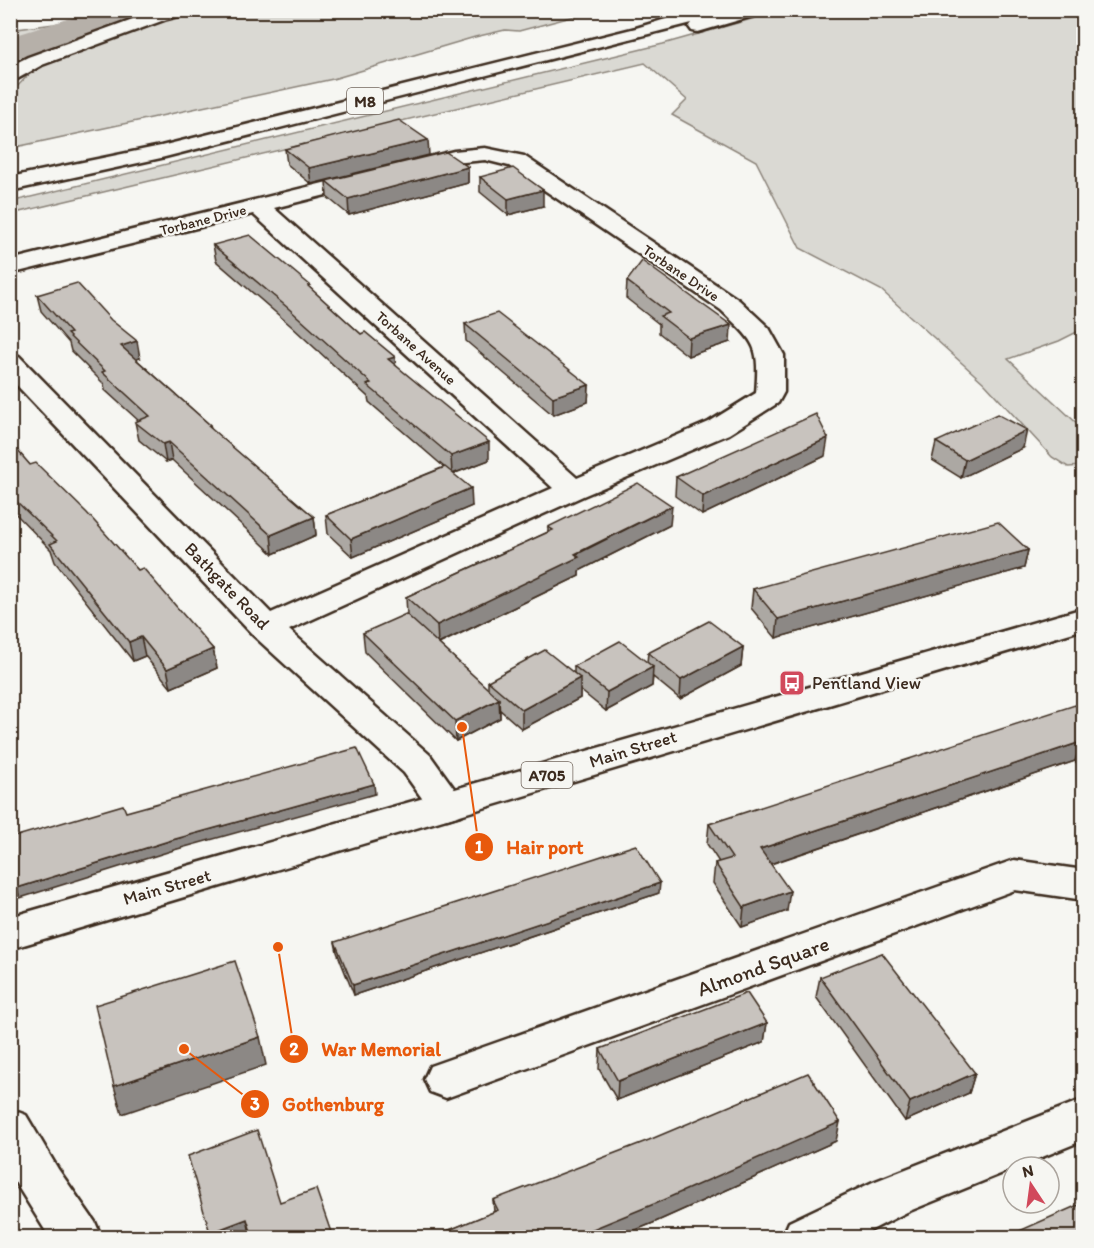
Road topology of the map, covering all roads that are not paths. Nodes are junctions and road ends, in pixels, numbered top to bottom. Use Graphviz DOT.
graph roads {
  1 [pos="181,10"];
  2 [pos="717,10"];
  3 [pos="754,10"];
  4 [pos="627,16"];
  5 [pos="10,77"];
  6 [pos="174,129"];
  7 [pos="116,142"];
  8 [pos="161,152"];
  9 [pos="10,166"];
  10 [pos="10,184"];
  11 [pos="259,207"];
  12 [pos="10,267"];
  13 [pos="10,362"];
  14 [pos="573,490"];
  15 [pos="1083,618"];
  16 [pos="266,628"];
  17 [pos="447,805"];
  18 [pos="1083,885"];
  19 [pos="10,933"];
  20 [pos="446,1079"];
  21 [pos="1083,1119"];
  22 [pos="10,1129"];
  23 [pos="78,1238"];
  24 [pos="806,1238"];
  1 -- 5 [label="main road"];
  2 -- 8 [label="main road, M8"];
  3 -- 8 [label="main road, M8"];
  4 -- 6 [label="main road, M8"];
  7 -- 9 [label="main road"];
  8 -- 10 [label="main road, M8"];
  11 -- 12 [label="main road, Torbane Drive"];
  11 -- 14 [label="main road, Torbane Avenue"];
  11 -- 14 [label="main road, Torbane Drive"];
  13 -- 16 [label="main road, Bathgate Road"];
  14 -- 16 [label="main road, Torbane Drive"];
  15 -- 17 [label="main road, Main Street / A705"];
  16 -- 17 [label="main road, Bathgate Road"];
  17 -- 19 [label="main road, Main Street / A705"];
  18 -- 20 [label="main road, Almond Square"];
  21 -- 24 [label="main road"];
  22 -- 23 [label="main road"];
}
